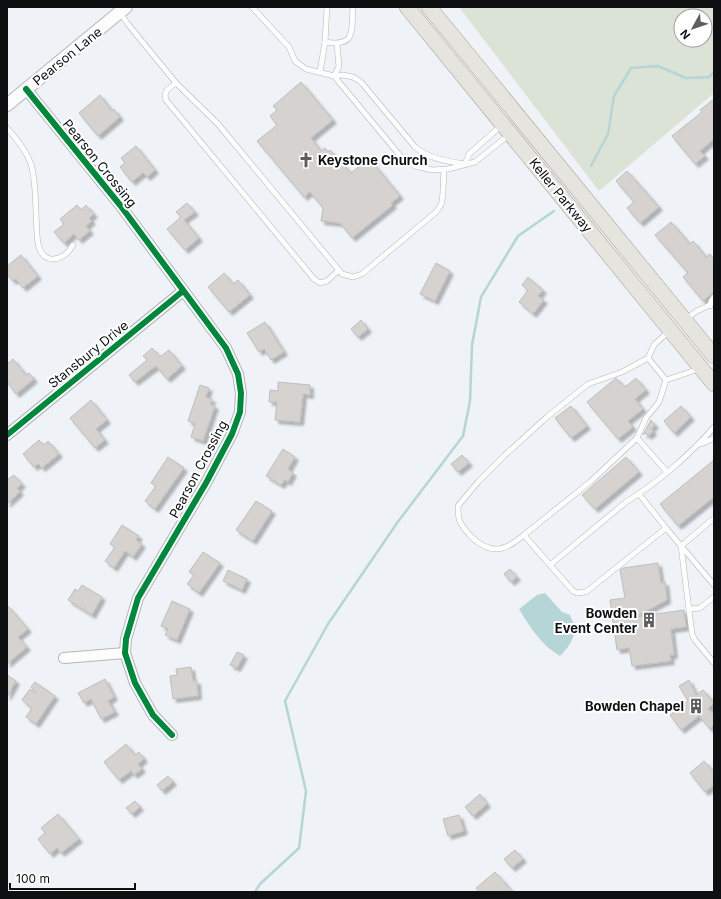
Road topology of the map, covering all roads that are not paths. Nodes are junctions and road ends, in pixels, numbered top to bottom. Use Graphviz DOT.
graph roads {
  1 [pos="252,7"];
  2 [pos="327,7"];
  3 [pos="352,7"];
  4 [pos="407,7"];
  5 [pos="429,7"];
  6 [pos="121,9"];
  7 [pos="325,42"];
  8 [pos="337,44"];
  9 [pos="320,72"];
  10 [pos="334,76"];
  11 [pos="176,83"];
  12 [pos="26,89"];
  13 [pos="7,105"];
  14 [pos="519,118"];
  15 [pos="7,128"];
  16 [pos="507,129"];
  17 [pos="465,164"];
  18 [pos="444,170"];
  19 [pos="73,245"];
  20 [pos="339,270"];
  21 [pos="183,291"];
  22 [pos="714,297"];
  23 [pos="712,304"];
  24 [pos="685,321"];
  25 [pos="670,330"];
  26 [pos="714,356"];
  27 [pos="648,358"];
  28 [pos="702,368"];
  29 [pos="666,380"];
  30 [pos="714,384"];
  31 [pos="714,427"];
  32 [pos="7,435"];
  33 [pos="637,438"];
  34 [pos="714,438"];
  35 [pos="698,445"];
  36 [pos="667,472"];
  37 [pos="639,494"];
  38 [pos="714,518"];
  39 [pos="666,528"];
  40 [pos="524,535"];
  41 [pos="681,546"];
  42 [pos="550,564"];
  43 [pos="714,585"];
  44 [pos="714,597"];
  45 [pos="689,609"];
  46 [pos="125,653"];
  47 [pos="64,658"];
  48 [pos="714,663"];
  49 [pos="172,735"];
  1 -- 9 [label="lane"];
  2 -- 7 [label="lane"];
  3 -- 8 [label="lane"];
  4 -- 16 [label="main road, Keller Parkway"];
  5 -- 14 [label="main road, Keller Parkway"];
  6 -- 11 [label="lane"];
  6 -- 12 [label="street, Pearson Lane"];
  7 -- 8 [label="lane"];
  7 -- 9 [label="lane"];
  8 -- 10 [label="lane"];
  9 -- 10 [label="lane"];
  10 -- 17 [label="lane"];
  10 -- 18 [label="lane"];
  11 -- 20 [label="lane"];
  11 -- 20 [label="lane"];
  12 -- 13 [label="street, Pearson Lane"];
  12 -- 21 [label="street, Pearson Crossing"];
  14 -- 16 [label="main road"];
  14 -- 24 [label="main road, Keller Parkway"];
  15 -- 19 [label="lane"];
  16 -- 17 [label="lane"];
  16 -- 17 [label="lane"];
  16 -- 25 [label="main road, Keller Parkway"];
  17 -- 18 [label="lane"];
  18 -- 20 [label="lane"];
  21 -- 32 [label="street, Stansbury Drive"];
  21 -- 46 [label="street, Pearson Crossing"];
  22 -- 23 [label="lane"];
  23 -- 24 [label="lane"];
  24 -- 26 [label="main road, Keller Parkway"];
  25 -- 27 [label="lane"];
  25 -- 28 [label="main road, Keller Parkway"];
  27 -- 29 [label="lane"];
  27 -- 40 [label="lane"];
  28 -- 29 [label="lane"];
  28 -- 30 [label="main road, Keller Parkway"];
  29 -- 33 [label="lane"];
  31 -- 35 [label="lane"];
  33 -- 36 [label="lane"];
  33 -- 40 [label="lane"];
  34 -- 35 [label="lane"];
  35 -- 36 [label="lane"];
  36 -- 37 [label="lane"];
  37 -- 39 [label="lane"];
  37 -- 42 [label="lane"];
  38 -- 41 [label="lane"];
  39 -- 41 [label="lane"];
  39 -- 42 [label="lane"];
  40 -- 42 [label="lane"];
  41 -- 43 [label="lane"];
  41 -- 45 [label="lane"];
  44 -- 45 [label="lane"];
  45 -- 48 [label="lane"];
  46 -- 47 [label="street"];
  46 -- 49 [label="street, Pearson Crossing"];
}
